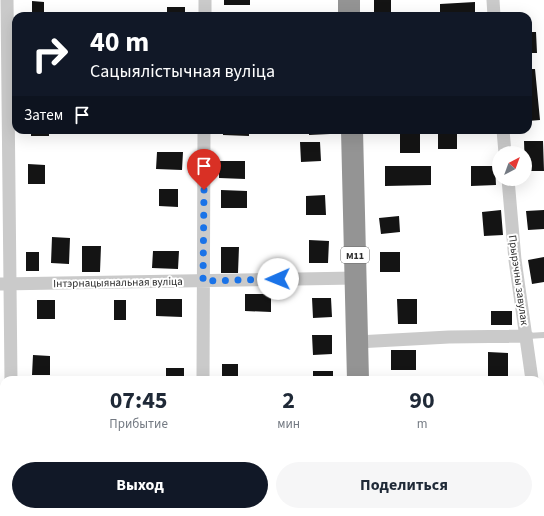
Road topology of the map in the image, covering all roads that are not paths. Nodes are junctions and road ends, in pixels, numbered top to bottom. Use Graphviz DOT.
graph roads {
  1 [pos="7,0"];
  2 [pos="206,0"];
  3 [pos="349,0"];
  4 [pos="493,0"];
  5 [pos="205,12"];
  6 [pos="349,12"];
  7 [pos="494,12"];
  8 [pos="204,134"];
  9 [pos="352,134"];
  10 [pos="504,134"];
  11 [pos="505,146"];
  12 [pos="509,186"];
  13 [pos="356,278"];
  14 [pos="203,281"];
  15 [pos="5,283"];
  16 [pos="544,335"];
  17 [pos="527,336"];
  18 [pos="357,342"];
  19 [pos="11,376"];
  20 [pos="203,376"];
  21 [pos="358,376"];
  22 [pos="532,376"];
  1 -- 15 [label="street"];
  2 -- 5 [label="street"];
  3 -- 6 [label="highway"];
  4 -- 7 [label="street"];
  8 -- 14 [label="street"];
  9 -- 13 [label="highway, М11"];
  10 -- 11 [label="street"];
  12 -- 17 [label="street, Прырэчны завулак"];
  13 -- 14 [label="street, Інтэрнацыянальная вуліца"];
  13 -- 18 [label="highway, М11"];
  14 -- 15 [label="street, Інтэрнацыянальная вуліца"];
  14 -- 20 [label="street"];
  15 -- 19 [label="street"];
  16 -- 17 [label="lane"];
  17 -- 18 [label="street"];
  17 -- 22 [label="street, Прырэчны завулак"];
  18 -- 21 [label="highway, М11"];
}
